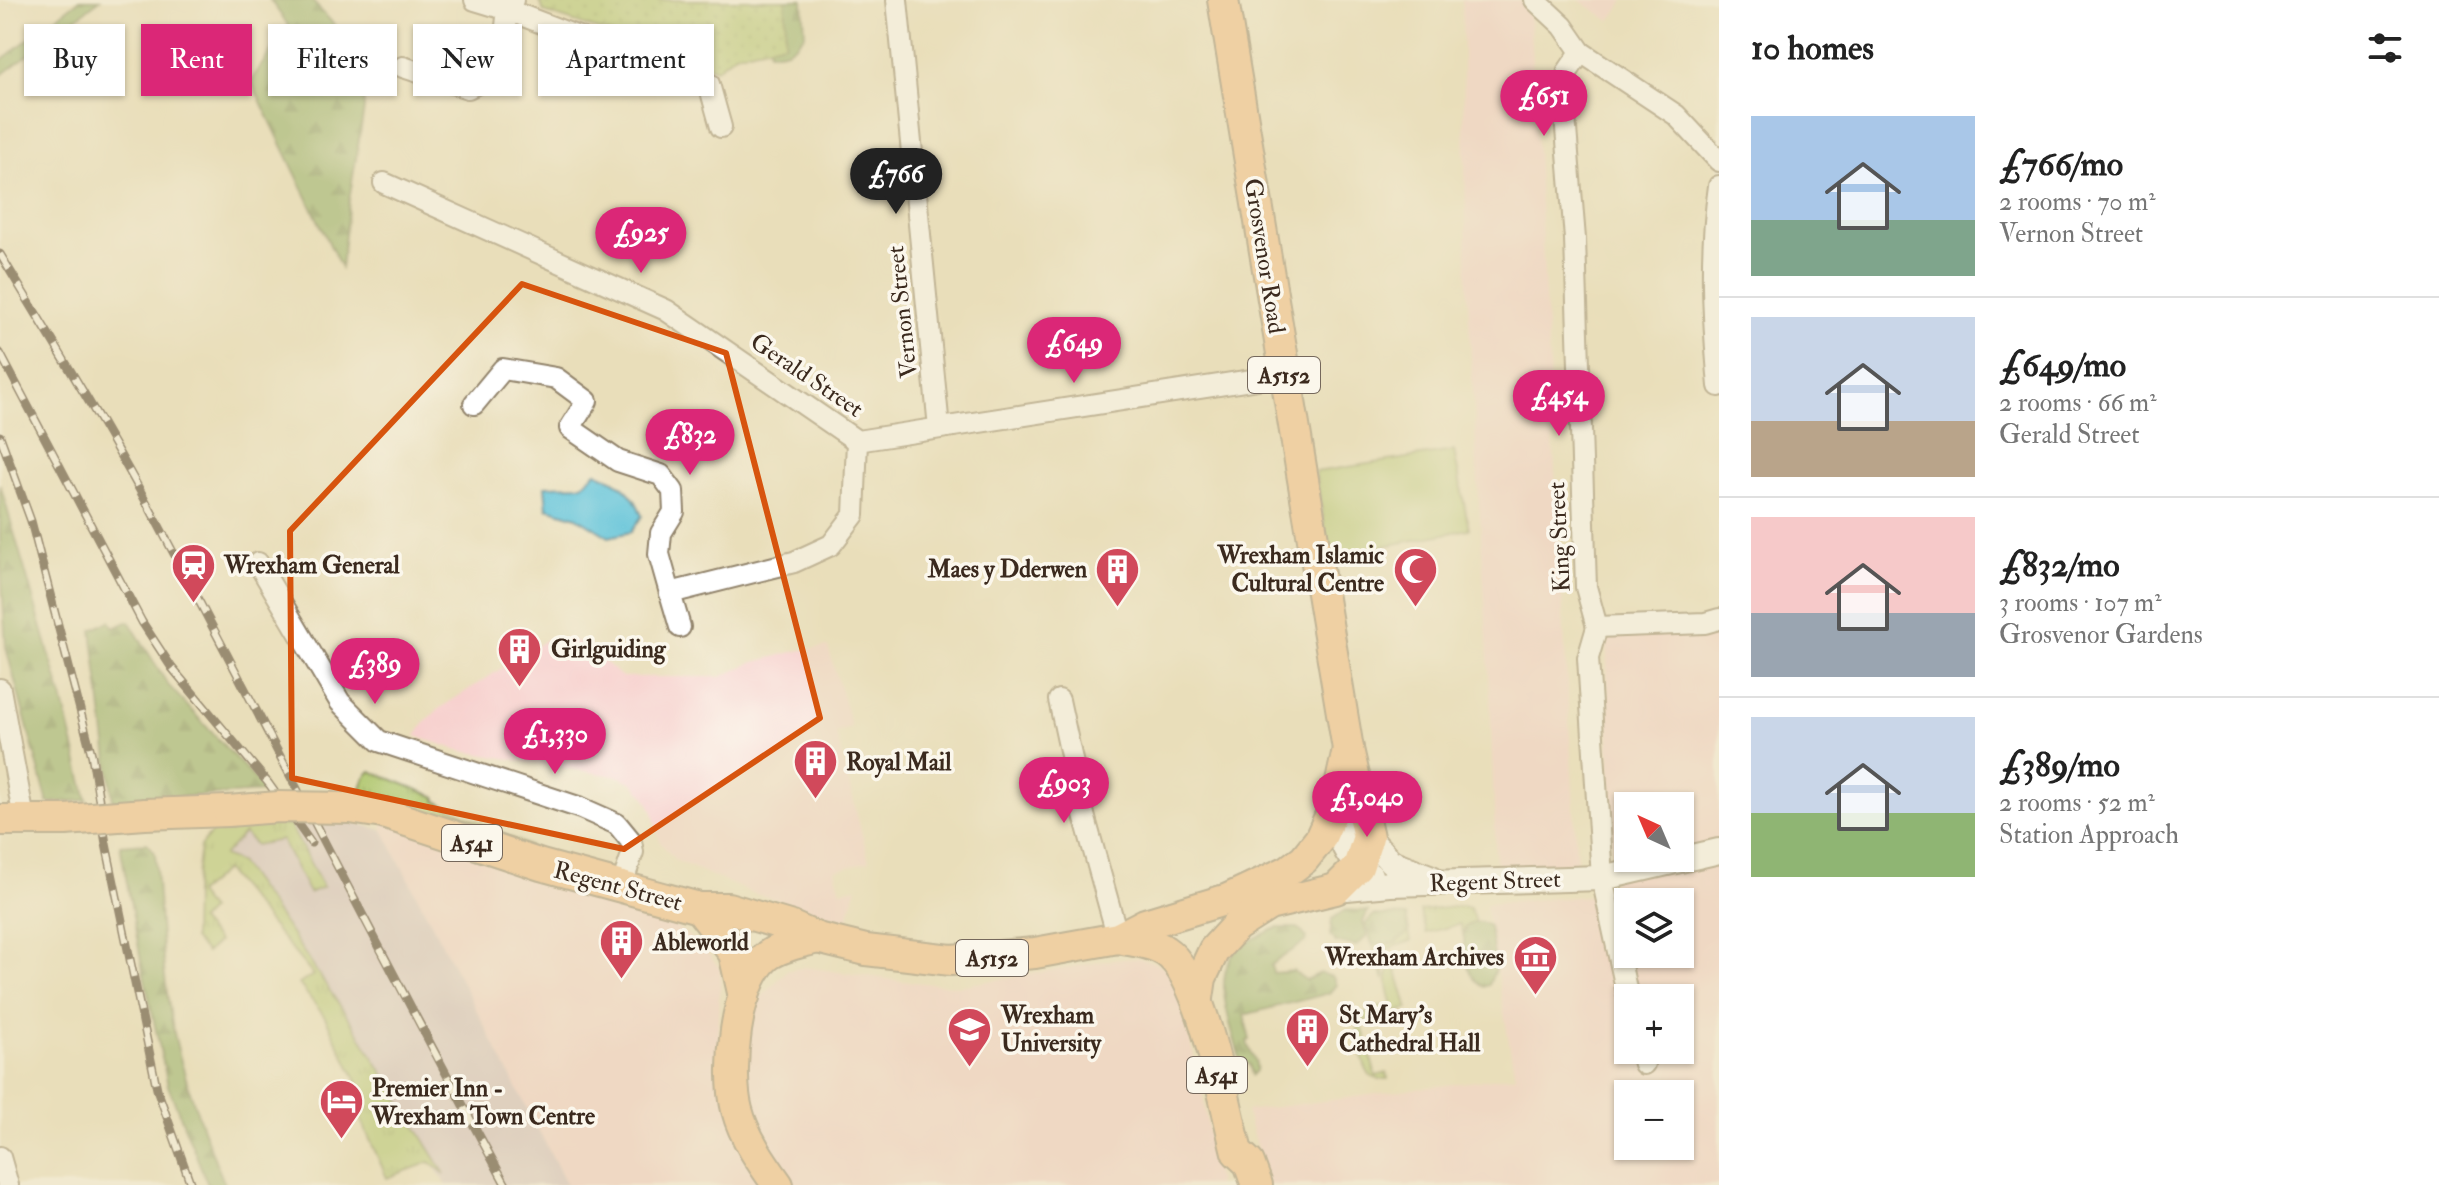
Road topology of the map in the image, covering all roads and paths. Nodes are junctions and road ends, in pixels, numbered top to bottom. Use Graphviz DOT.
graph roads {
  1 [pos="475,0"];
  2 [pos="897,0"];
  3 [pos="1223,0"];
  4 [pos="1535,0"];
  5 [pos="510,5"];
  6 [pos="1581,52"];
  7 [pos="403,67"];
  8 [pos="721,127"];
  9 [pos="1719,161"];
  10 [pos="384,183"];
  11 [pos="1719,186"];
  12 [pos="1284,375"];
  13 [pos="1719,386"];
  14 [pos="474,404"];
  15 [pos="939,428"];
  16 [pos="857,441"];
  17 [pos="258,563"];
  18 [pos="670,593"];
  19 [pos="1719,619"];
  20 [pos="680,627"];
  21 [pos="1597,627"];
  22 [pos="0,689"];
  23 [pos="1059,700"];
  24 [pos="1348,749"];
  25 [pos="1337,801"];
  26 [pos="14,821"];
  27 [pos="1368,837"];
  28 [pos="1719,851"];
  29 [pos="1358,867"];
  30 [pos="1602,878"];
  31 [pos="1445,883"];
  32 [pos="1390,884"];
  33 [pos="621,887"];
  34 [pos="1336,889"];
  35 [pos="1228,899"];
  36 [pos="1269,905"];
  37 [pos="699,908"];
  38 [pos="817,938"];
  39 [pos="1118,938"];
  40 [pos="1625,984"];
  41 [pos="744,997"];
  42 [pos="1198,998"];
  43 [pos="1237,1152"];
  44 [pos="0,1157"];
  45 [pos="8,1185"];
  46 [pos="778,1185"];
  47 [pos="1233,1185"];
  48 [pos="1257,1185"];
  1 -- 5 [label="street"];
  2 -- 15 [label="street, Vernon Street"];
  3 -- 12 [label="main road, Grosvenor Road / A5152"];
  4 -- 6 [label="street"];
  5 -- 7 [label="street"];
  5 -- 8 [label="street"];
  6 -- 9 [label="street"];
  6 -- 21 [label="street, King Street"];
  10 -- 16 [label="street, Gerald Street"];
  11 -- 13 [label="street"];
  12 -- 15 [label="street, Gerald Street"];
  12 -- 24 [label="main road, Grosvenor Road / A5152"];
  14 -- 18 [label="street"];
  15 -- 16 [label="street, Gerald Street"];
  16 -- 18 [label="street"];
  17 -- 33 [label="street"];
  18 -- 20 [label="street"];
  19 -- 21 [label="street"];
  21 -- 30 [label="street, King Street"];
  22 -- 26 [label="street"];
  23 -- 39 [label="street"];
  24 -- 25 [label="main road, Grosvenor Road / A5152"];
  24 -- 27 [label="main road, Grosvenor Road / A5152"];
  25 -- 29 [label="street, Grosvenor Road"];
  25 -- 35 [label="main road, Grosvenor Road / A5152"];
  26 -- 33 [label="main road, Regent Street / A541, bridge"];
  27 -- 29 [label="main road"];
  27 -- 31 [label="street"];
  28 -- 30 [label="street, Regent Street"];
  29 -- 32 [label="street"];
  29 -- 34 [label="main road"];
  30 -- 31 [label="street, Regent Street"];
  30 -- 40 [label="street, King Street"];
  31 -- 32 [label="street, Regent Street"];
  32 -- 34 [label="street, Regent Street"];
  33 -- 37 [label="main road, Regent Street / A541"];
  34 -- 36 [label="main road, Regent Street"];
  35 -- 36 [label="main road"];
  35 -- 39 [label="main road, Regent Street / A5152"];
  36 -- 42 [label="main road"];
  37 -- 38 [label="main road, Regent Street / A5152"];
  37 -- 41 [label="main road"];
  38 -- 39 [label="main road, Regent Street / A5152"];
  38 -- 41 [label="main road"];
  39 -- 42 [label="main road, A541"];
  41 -- 46 [label="main road"];
  42 -- 43 [label="main road, A541"];
  43 -- 47 [label="main road"];
  43 -- 48 [label="main road, A541"];
  44 -- 45 [label="street"];
}
